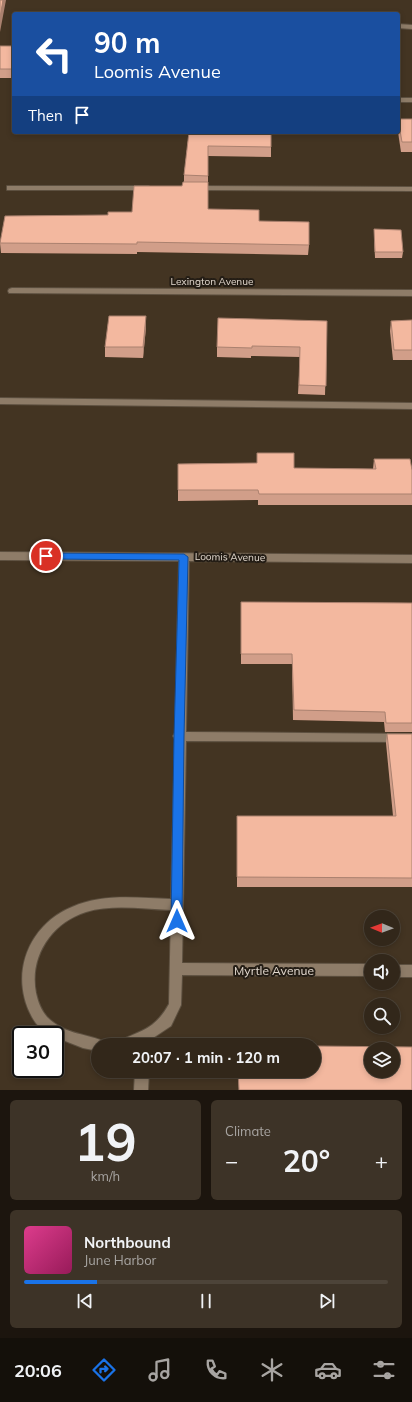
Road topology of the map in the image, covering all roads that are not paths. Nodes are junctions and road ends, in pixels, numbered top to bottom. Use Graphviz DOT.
graph roads {
  1 [pos="400,26"];
  2 [pos="412,26"];
  3 [pos="400,100"];
  4 [pos="412,100"];
  5 [pos="10,188"];
  6 [pos="160,188"];
  7 [pos="191,188"];
  8 [pos="412,189"];
  9 [pos="12,291"];
  10 [pos="412,293"];
  11 [pos="0,401"];
  12 [pos="412,406"];
  13 [pos="0,556"];
  14 [pos="184,557"];
  15 [pos="412,559"];
  16 [pos="179,736"];
  17 [pos="412,738"];
  18 [pos="177,905"];
  19 [pos="176,969"];
  20 [pos="364,970"];
  21 [pos="400,971"];
  22 [pos="412,971"];
  23 [pos="147,1038"];
  24 [pos="91,1045"];
  25 [pos="142,1078"];
  26 [pos="141,1090"];
  1 -- 2 [label="street"];
  3 -- 4 [label="street"];
  5 -- 6 [label="street"];
  7 -- 8 [label="street"];
  9 -- 10 [label="street, Lexington Avenue"];
  11 -- 12 [label="street"];
  13 -- 14 [label="street, Loomis Avenue"];
  14 -- 15 [label="street, Loomis Avenue"];
  14 -- 16 [label="street"];
  16 -- 17 [label="street"];
  16 -- 18 [label="street"];
  18 -- 19 [label="street"];
  18 -- 24 [label="street"];
  19 -- 20 [label="street, Myrtle Avenue"];
  19 -- 23 [label="street"];
  21 -- 22 [label="street"];
  25 -- 26 [label="street"];
}
